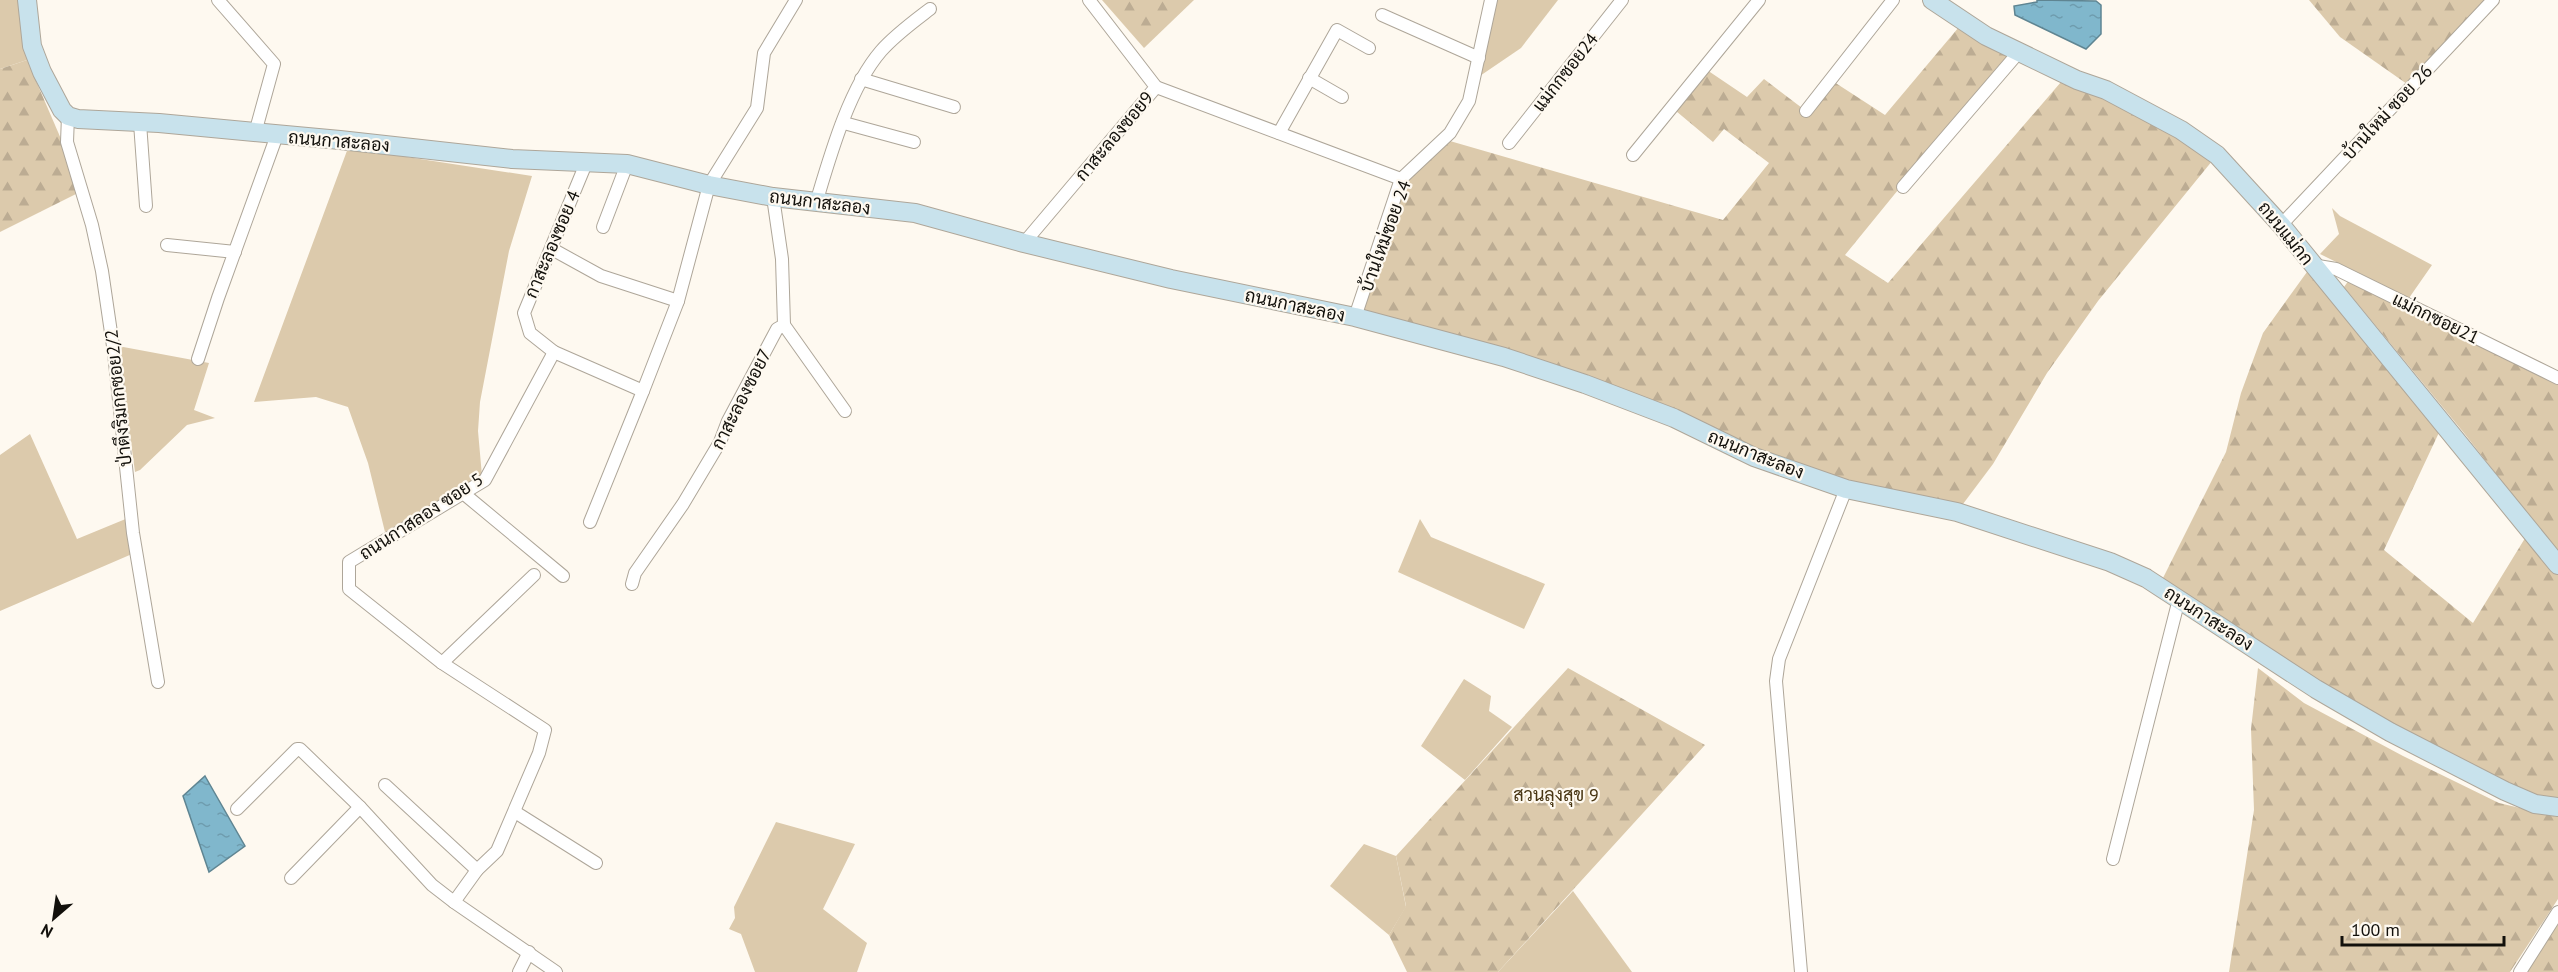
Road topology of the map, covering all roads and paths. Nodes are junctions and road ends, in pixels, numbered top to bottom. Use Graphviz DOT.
graph roads {
  1 [pos="27,0"];
  2 [pos="218,0"];
  3 [pos="796,0"];
  4 [pos="1089,0"];
  5 [pos="1491,0"];
  6 [pos="1622,0"];
  7 [pos="1759,0"];
  8 [pos="1893,0"];
  9 [pos="1932,0"];
  10 [pos="2493,0"];
  11 [pos="930,9"];
  12 [pos="1382,15"];
  13 [pos="1369,48"];
  14 [pos="2019,52"];
  15 [pos="1479,58"];
  16 [pos="1309,78"];
  17 [pos="861,80"];
  18 [pos="1156,87"];
  19 [pos="1342,97"];
  20 [pos="954,107"];
  21 [pos="1806,111"];
  22 [pos="68,116"];
  23 [pos="140,123"];
  24 [pos="844,123"];
  25 [pos="255,133"];
  26 [pos="1279,133"];
  27 [pos="277,135"];
  28 [pos="914,142"];
  29 [pos="1509,144"];
  30 [pos="1633,155"];
  31 [pos="587,161"];
  32 [pos="627,164"];
  33 [pos="1401,179"];
  34 [pos="709,185"];
  35 [pos="1903,187"];
  36 [pos="773,197"];
  37 [pos="816,203"];
  38 [pos="146,206"];
  39 [pos="2281,225"];
  40 [pos="603,227"];
  41 [pos="1024,243"];
  42 [pos="167,244"];
  43 [pos="552,249"];
  44 [pos="236,252"];
  45 [pos="2312,265"];
  46 [pos="678,301"];
  47 [pos="1355,317"];
  48 [pos="784,325"];
  49 [pos="554,352"];
  50 [pos="198,359"];
  51 [pos="2558,378"];
  52 [pos="643,391"];
  53 [pos="845,411"];
  54 [pos="1846,489"];
  55 [pos="464,493"];
  56 [pos="590,522"];
  57 [pos="2558,565"];
  58 [pos="534,574"];
  59 [pos="563,576"];
  60 [pos="632,584"];
  61 [pos="2179,599"];
  62 [pos="442,663"];
  63 [pos="158,682"];
  64 [pos="385,786"];
  65 [pos="360,807"];
  66 [pos="2558,807"];
  67 [pos="237,809"];
  68 [pos="515,812"];
  69 [pos="2113,859"];
  70 [pos="596,863"];
  71 [pos="477,870"];
  72 [pos="291,878"];
  73 [pos="454,902"];
  74 [pos="2558,912"];
  75 [pos="529,952"];
  76 [pos="519,972"];
  77 [pos="556,972"];
  78 [pos="1801,972"];
  79 [pos="2520,972"];
  1 -- 22 [label="street"];
  2 -- 25 [label="street"];
  3 -- 34 [label="street"];
  4 -- 18 [label="street, กาสะลองซอย9"];
  5 -- 15 [label="street, บ้านใหม่ซอย 24"];
  6 -- 29 [label="street, แม่กกซอย24"];
  7 -- 30 [label="street"];
  8 -- 21 [label="street"];
  9 -- 14 [label="street, ถนนแม่กก"];
  10 -- 39 [label="street, บ้านใหม่ ซอย 26"];
  11 -- 17 [label="street"];
  12 -- 15 [label="street"];
  13 -- 16 [label="street"];
  14 -- 35 [label="street"];
  14 -- 39 [label="street, ถนนแม่กก"];
  15 -- 33 [label="street, บ้านใหม่ซอย 24"];
  16 -- 19 [label="street"];
  16 -- 26 [label="street"];
  17 -- 20 [label="street"];
  17 -- 24 [label="street"];
  18 -- 26 [label="street"];
  18 -- 41 [label="street, กาสะลองซอย9"];
  22 -- 23 [label="street, ถนนกาสะลอง"];
  22 -- 63 [label="street, ป่าตึงริมกกซอย2/2"];
  23 -- 25 [label="street, ถนนกาสะลอง"];
  23 -- 38 [label="street"];
  24 -- 28 [label="street"];
  24 -- 37 [label="street"];
  25 -- 27 [label="street, ถนนกาสะลอง"];
  26 -- 33 [label="street"];
  27 -- 31 [label="street, ถนนกาสะลอง"];
  27 -- 44 [label="street"];
  31 -- 32 [label="street, ถนนกาสะลอง"];
  31 -- 43 [label="street, กาสะลองซอย 4"];
  32 -- 34 [label="street, ถนนกาสะลอง"];
  32 -- 40 [label="street"];
  33 -- 47 [label="street, บ้านใหม่ซอย 24"];
  34 -- 36 [label="street, ถนนกาสะลอง"];
  34 -- 46 [label="street"];
  36 -- 37 [label="street, ถนนกาสะลอง"];
  36 -- 48 [label="street"];
  37 -- 41 [label="street, ถนนกาสะลอง"];
  39 -- 45 [label="street, ถนนแม่กก"];
  41 -- 47 [label="street, ถนนกาสะลอง"];
  42 -- 44 [label="street"];
  43 -- 46 [label="street"];
  43 -- 49 [label="street, กาสะลองซอย 4"];
  44 -- 50 [label="street"];
  45 -- 51 [label="street, แม่กกซอย21"];
  45 -- 57 [label="street, ถนนแม่กก"];
  46 -- 52 [label="street"];
  47 -- 54 [label="street, ถนนกาสะลอง"];
  48 -- 53 [label="street"];
  48 -- 60 [label="street, กาสะลองซอย7"];
  49 -- 52 [label="street"];
  49 -- 55 [label="street, ถนนกาสลอง ซอย 5"];
  52 -- 56 [label="street"];
  54 -- 61 [label="street, ถนนกาสะลอง"];
  54 -- 78 [label="street"];
  55 -- 59 [label="street"];
  55 -- 62 [label="street, ถนนกาสลอง ซอย 5"];
  58 -- 62 [label="street"];
  61 -- 66 [label="street, ถนนกาสะลอง"];
  61 -- 69 [label="street"];
  62 -- 68 [label="street, ถนนกาสลอง ซอย 5"];
  64 -- 71 [label="street"];
  65 -- 67 [label="street"];
  65 -- 72 [label="street"];
  65 -- 73 [label="street"];
  68 -- 70 [label="street"];
  68 -- 71 [label="street, ถนนกาสลอง ซอย 5"];
  71 -- 73 [label="street, ถนนกาสลอง ซอย 5"];
  73 -- 75 [label="street"];
  74 -- 79 [label="street"];
  75 -- 76 [label="street"];
  75 -- 77 [label="street"];
}
